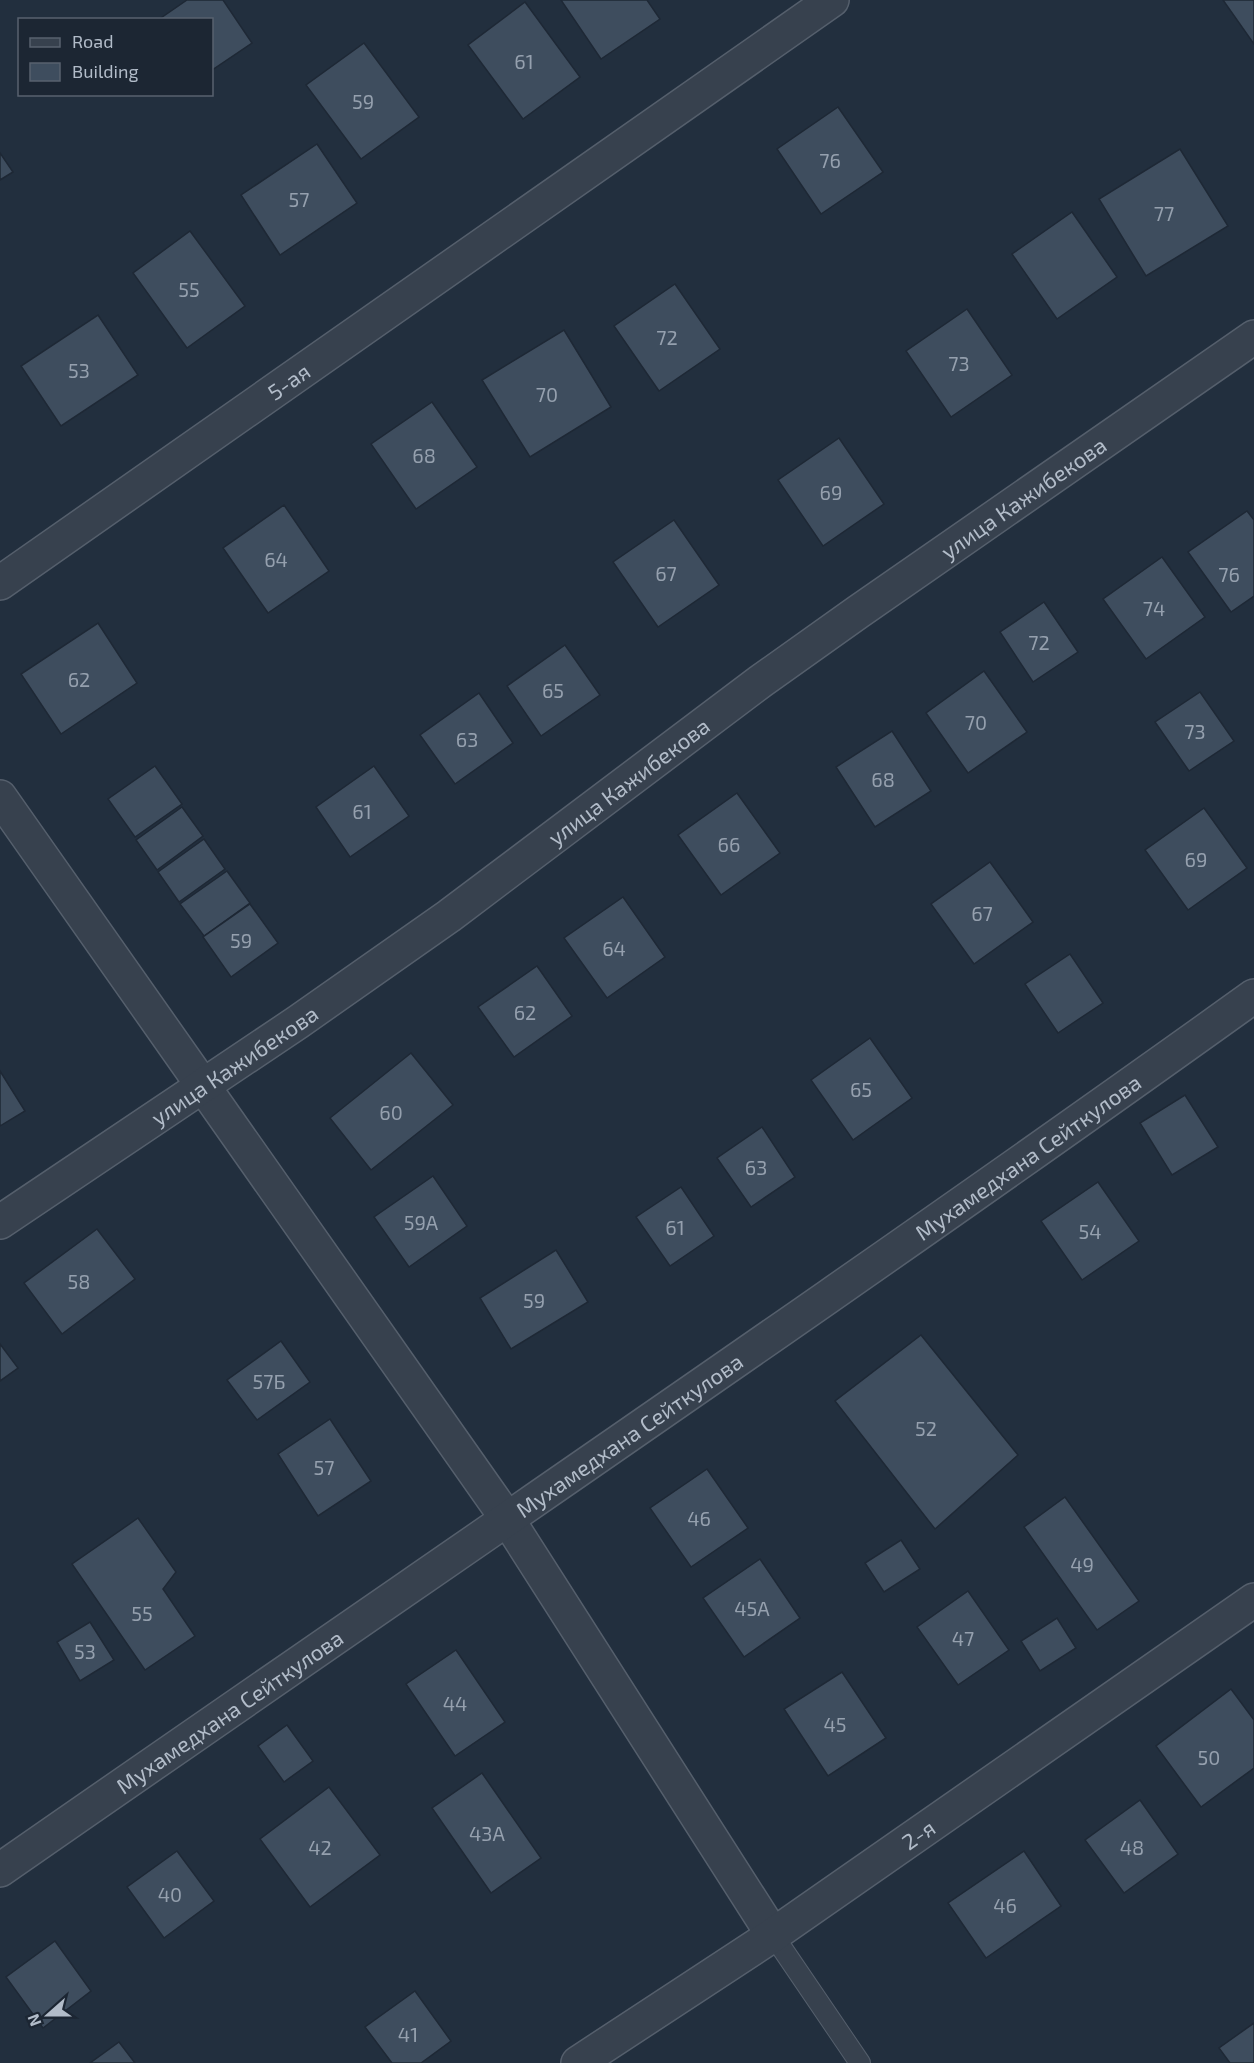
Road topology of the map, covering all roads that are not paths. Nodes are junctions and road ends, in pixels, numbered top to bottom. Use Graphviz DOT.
graph roads {
  1 [pos="832,0"];
  2 [pos="1254,337"];
  3 [pos="0,583"];
  4 [pos="0,797"];
  5 [pos="1254,996"];
  6 [pos="201,1087"];
  7 [pos="0,1222"];
  8 [pos="508,1520"];
  9 [pos="1254,1600"];
  10 [pos="0,1870"];
  11 [pos="772,1935"];
  12 [pos="578,2063"];
  13 [pos="860,2063"];
  1 -- 3 [label="street, 5-ая"];
  2 -- 6 [label="street, улица Кажибекова"];
  4 -- 6 [label="street"];
  5 -- 8 [label="street, Мухамедхана Сейткулова"];
  6 -- 7 [label="street, улица Кажибекова"];
  6 -- 8 [label="street"];
  8 -- 10 [label="street, Мухамедхана Сейткулова"];
  8 -- 11 [label="street"];
  9 -- 11 [label="street, 2-я"];
  11 -- 12 [label="street, 2-я"];
  11 -- 13 [label="lane"];
}
